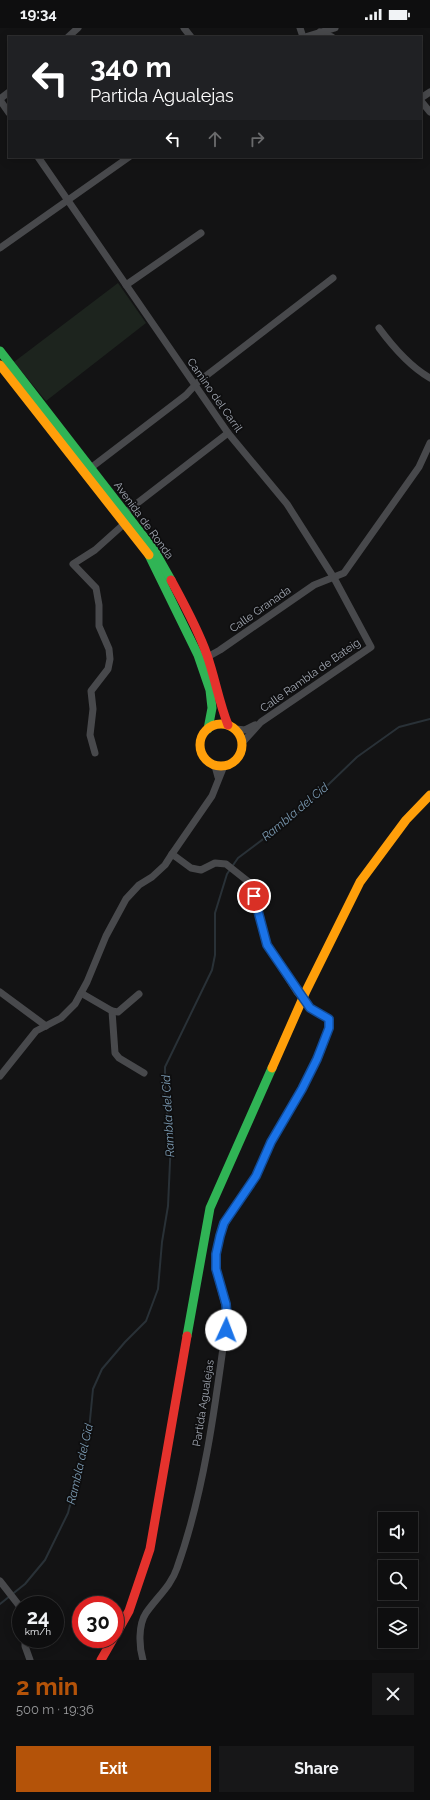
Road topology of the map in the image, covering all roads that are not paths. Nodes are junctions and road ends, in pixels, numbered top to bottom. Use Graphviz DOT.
graph roads {
  1 [pos="78,28"];
  2 [pos="184,28"];
  3 [pos="335,28"];
  4 [pos="320,32"];
  5 [pos="69,36"];
  6 [pos="190,36"];
  7 [pos="307,36"];
  8 [pos="330,36"];
  9 [pos="430,92"];
  10 [pos="8,93"];
  11 [pos="422,98"];
  12 [pos="0,100"];
  13 [pos="422,100"];
  14 [pos="8,112"];
  15 [pos="430,112"];
  16 [pos="39,158"];
  17 [pos="128,158"];
  18 [pos="67,201"];
  19 [pos="201,233"];
  20 [pos="0,248"];
  21 [pos="332,278"];
  22 [pos="126,285"];
  23 [pos="378,328"];
  24 [pos="0,351"];
  25 [pos="0,365"];
  26 [pos="430,378"];
  27 [pos="196,387"];
  28 [pos="228,433"];
  29 [pos="430,443"];
  30 [pos="88,470"];
  31 [pos="123,518"];
  32 [pos="334,578"];
  33 [pos="371,647"];
  34 [pos="204,659"];
  35 [pos="261,722"];
  36 [pos="232,727"];
  37 [pos="208,729"];
  38 [pos="242,743"];
  39 [pos="94,753"];
  40 [pos="219,766"];
  41 [pos="430,795"];
  42 [pos="172,854"];
  43 [pos="0,992"];
  44 [pos="81,993"];
  45 [pos="139,994"];
  46 [pos="112,1011"];
  47 [pos="46,1026"];
  48 [pos="144,1074"];
  49 [pos="0,1076"];
  50 [pos="0,1581"];
  51 [pos="12,1596"];
  52 [pos="124,1620"];
  53 [pos="26,1648"];
  54 [pos="108,1648"];
  55 [pos="30,1660"];
  56 [pos="101,1660"];
  57 [pos="143,1660"];
  1 -- 5 [label="street"];
  2 -- 6 [label="street"];
  3 -- 4 [label="street"];
  4 -- 7 [label="street"];
  4 -- 8 [label="street"];
  9 -- 11 [label="street"];
  10 -- 12 [label="street"];
  12 -- 14 [label="street"];
  13 -- 15 [label="street"];
  16 -- 18 [label="street, Camino del Carril"];
  17 -- 18 [label="street"];
  18 -- 20 [label="street"];
  18 -- 22 [label="street, Camino del Carril"];
  19 -- 22 [label="street"];
  21 -- 27 [label="street"];
  22 -- 27 [label="street, Camino del Carril"];
  23 -- 26 [label="street"];
  24 -- 30 [label="main road, Avenida de Ronda"];
  25 -- 30 [label="main road, Avenida de Ronda"];
  27 -- 28 [label="street, Camino del Carril"];
  27 -- 30 [label="street"];
  28 -- 31 [label="street"];
  28 -- 32 [label="street, Camino del Carril"];
  29 -- 32 [label="street, Calle Granada"];
  30 -- 31 [label="main road, Avenida de Ronda"];
  31 -- 34 [label="main road, Avenida de Ronda"];
  31 -- 39 [label="street"];
  32 -- 33 [label="street, Camino del Carril"];
  32 -- 34 [label="street, Calle Granada"];
  33 -- 35 [label="street, Calle Rambla de Bateig"];
  34 -- 36 [label="main road, Avenida de Ronda"];
  34 -- 37 [label="main road, Avenida de Ronda"];
  35 -- 36 [label="street, Calle Rambla de Bateig"];
  35 -- 38 [label="street, Calle Rambla de Bateig"];
  36 -- 37 [label="main road"];
  36 -- 38 [label="main road"];
  37 -- 40 [label="main road"];
  38 -- 40 [label="main road"];
  40 -- 42 [label="street"];
  41 -- 52 [label="main road"];
  42 -- 44 [label="street"];
  42 -- 57 [label="street, Partida Agualejas, bridge"];
  43 -- 47 [label="street"];
  44 -- 46 [label="street"];
  44 -- 47 [label="street"];
  45 -- 46 [label="street"];
  46 -- 48 [label="street"];
  47 -- 49 [label="street"];
  50 -- 51 [label="street"];
  53 -- 55 [label="street"];
  54 -- 56 [label="main road"];
}
